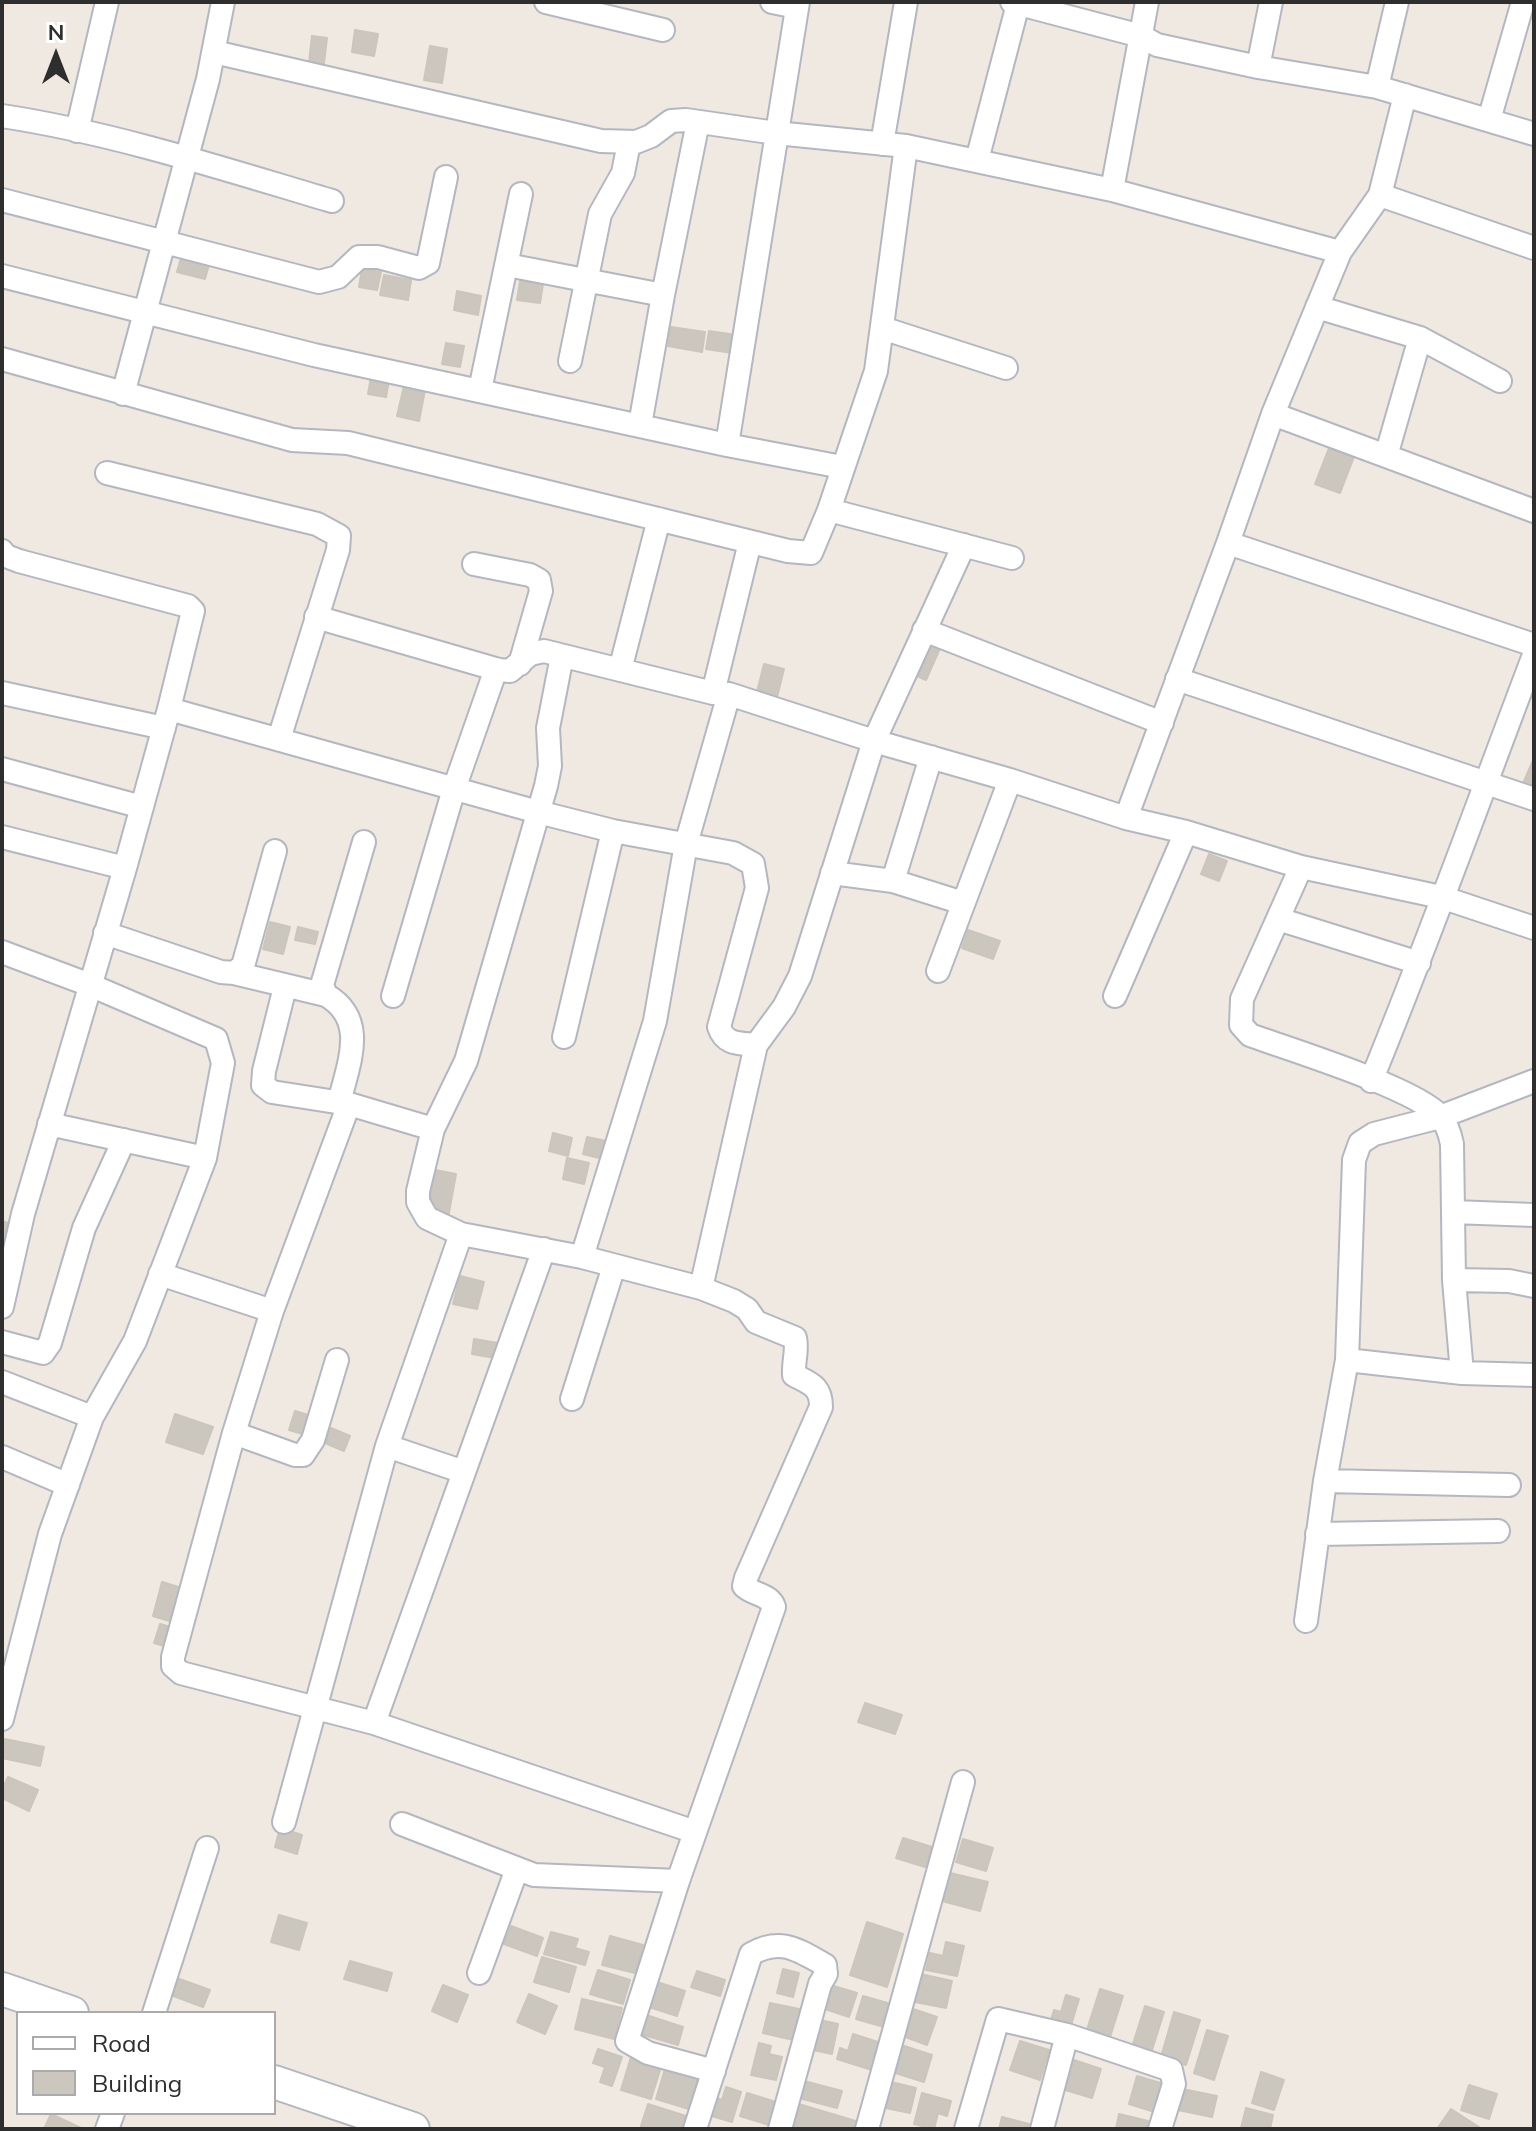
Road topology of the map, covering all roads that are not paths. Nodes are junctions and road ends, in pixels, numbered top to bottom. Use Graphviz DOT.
graph roads {
  1 [pos="107,2"];
  2 [pos="223,2"];
  3 [pos="546,2"];
  4 [pos="772,2"];
  5 [pos="906,2"];
  6 [pos="1147,2"];
  7 [pos="1271,2"];
  8 [pos="1397,2"];
  9 [pos="1523,2"];
  10 [pos="1015,3"];
  11 [pos="797,4"];
  12 [pos="663,30"];
  13 [pos="1141,36"];
  14 [pos="214,52"];
  15 [pos="1258,67"];
  16 [pos="1377,87"];
  17 [pos="1405,95"];
  18 [pos="2,116"];
  19 [pos="1489,120"];
  20 [pos="698,122"];
  21 [pos="77,131"];
  22 [pos="776,133"];
  23 [pos="1534,134"];
  24 [pos="629,143"];
  25 [pos="882,144"];
  26 [pos="906,146"];
  27 [pos="187,158"];
  28 [pos="977,160"];
  29 [pos="446,177"];
  30 [pos="1112,190"];
  31 [pos="521,194"];
  32 [pos="1380,195"];
  33 [pos="2,200"];
  34 [pos="332,201"];
  35 [pos="164,241"];
  36 [pos="1534,248"];
  37 [pos="1340,252"];
  38 [pos="507,265"];
  39 [pos="2,276"];
  40 [pos="586,281"];
  41 [pos="663,295"];
  42 [pos="1317,307"];
  43 [pos="146,313"];
  44 [pos="882,328"];
  45 [pos="1420,338"];
  46 [pos="2,359"];
  47 [pos="570,361"];
  48 [pos="1006,368"];
  49 [pos="1500,381"];
  50 [pos="480,390"];
  51 [pos="123,394"];
  52 [pos="1273,414"];
  53 [pos="640,425"];
  54 [pos="727,445"];
  55 [pos="1386,456"];
  56 [pos="842,467"];
  57 [pos="107,473"];
  58 [pos="829,510"];
  59 [pos="1534,511"];
  60 [pos="659,519"];
  61 [pos="750,542"];
  62 [pos="1228,543"];
  63 [pos="964,545"];
  64 [pos="2,551"];
  65 [pos="1012,558"];
  66 [pos="474,564"];
  67 [pos="316,617"];
  68 [pos="924,630"];
  69 [pos="1534,645"];
  70 [pos="1534,655"];
  71 [pos="562,656"];
  72 [pos="520,664"];
  73 [pos="496,669"];
  74 [pos="620,670"];
  75 [pos="1177,679"];
  76 [pos="2,693"];
  77 [pos="721,694"];
  78 [pos="167,719"];
  79 [pos="1162,723"];
  80 [pos="279,739"];
  81 [pos="874,741"];
  82 [pos="931,757"];
  83 [pos="2,769"];
  84 [pos="1010,780"];
  85 [pos="1486,783"];
  86 [pos="454,789"];
  87 [pos="1534,799"];
  88 [pos="142,807"];
  89 [pos="538,812"];
  90 [pos="1126,818"];
  91 [pos="613,831"];
  92 [pos="1186,832"];
  93 [pos="2,837"];
  94 [pos="364,842"];
  95 [pos="686,844"];
  96 [pos="275,851"];
  97 [pos="1301,867"];
  98 [pos="125,868"];
  99 [pos="832,873"];
  100 [pos="893,881"];
  101 [pos="1441,897"];
  102 [pos="963,903"];
  103 [pos="1278,919"];
  104 [pos="1534,928"];
  105 [pos="105,933"];
  106 [pos="2,952"];
  107 [pos="1419,963"];
  108 [pos="938,971"];
  109 [pos="234,973"];
  110 [pos="90,985"];
  111 [pos="285,987"];
  112 [pos="326,995"];
  113 [pos="393,996"];
  114 [pos="1115,996"];
  115 [pos="564,1037"];
  116 [pos="756,1045"];
  117 [pos="1371,1081"];
  118 [pos="1534,1081"];
  119 [pos="344,1104"];
  120 [pos="1440,1117"];
  121 [pos="49,1124"];
  122 [pos="433,1129"];
  123 [pos="124,1140"];
  124 [pos="205,1158"];
  125 [pos="13,1211"];
  126 [pos="1453,1212"];
  127 [pos="1534,1215"];
  128 [pos="461,1234"];
  129 [pos="544,1249"];
  130 [pos="582,1257"];
  131 [pos="614,1266"];
  132 [pos="160,1274"];
  133 [pos="1454,1280"];
  134 [pos="1534,1286"];
  135 [pos="701,1288"];
  136 [pos="2,1307"];
  137 [pos="272,1311"];
  138 [pos="2,1342"];
  139 [pos="337,1360"];
  140 [pos="1347,1360"];
  141 [pos="1462,1373"];
  142 [pos="1534,1375"];
  143 [pos="2,1382"];
  144 [pos="572,1399"];
  145 [pos="92,1417"];
  146 [pos="234,1433"];
  147 [pos="387,1446"];
  148 [pos="2,1457"];
  149 [pos="464,1472"];
  150 [pos="1325,1481"];
  151 [pos="68,1485"];
  152 [pos="1509,1485"];
  153 [pos="1498,1531"];
  154 [pos="1317,1534"];
  155 [pos="1306,1621"];
  156 [pos="317,1707"];
  157 [pos="2,1719"];
  158 [pos="374,1723"];
  159 [pos="963,1782"];
  160 [pos="284,1822"];
  161 [pos="402,1824"];
  162 [pos="695,1832"];
  163 [pos="207,1848"];
  164 [pos="517,1869"];
  165 [pos="678,1881"];
  166 [pos="479,1973"];
  167 [pos="2,1989"];
  168 [pos="66,2011"];
  169 [pos="155,2011"];
  170 [pos="1067,2035"];
  171 [pos="714,2071"];
  172 [pos="276,2083"];
  173 [pos="369,2122"];
  174 [pos="413,2129"];
  175 [pos="695,2129"];
  176 [pos="780,2129"];
  177 [pos="867,2129"];
  178 [pos="966,2129"];
  179 [pos="1042,2129"];
  180 [pos="1160,2129"];
  1 -- 21 [label="street"];
  2 -- 14 [label="street"];
  3 -- 12 [label="street"];
  4 -- 11 [label="street"];
  5 -- 25 [label="street"];
  6 -- 13 [label="street"];
  7 -- 15 [label="street"];
  8 -- 16 [label="street"];
  9 -- 19 [label="street"];
  10 -- 13 [label="street"];
  10 -- 28 [label="street"];
  11 -- 22 [label="street"];
  13 -- 15 [label="street"];
  13 -- 30 [label="street"];
  14 -- 24 [label="street"];
  14 -- 27 [label="street"];
  15 -- 16 [label="street"];
  16 -- 17 [label="street"];
  17 -- 19 [label="street"];
  17 -- 32 [label="street"];
  18 -- 21 [label="street"];
  19 -- 23 [label="street"];
  20 -- 22 [label="street"];
  20 -- 24 [label="street"];
  20 -- 41 [label="street"];
  21 -- 27 [label="street"];
  22 -- 25 [label="street"];
  22 -- 54 [label="street"];
  24 -- 40 [label="street"];
  25 -- 26 [label="street"];
  26 -- 28 [label="street"];
  26 -- 44 [label="street"];
  27 -- 34 [label="street"];
  27 -- 35 [label="street"];
  28 -- 30 [label="street"];
  29 -- 35 [label="street"];
  30 -- 37 [label="street"];
  31 -- 38 [label="street"];
  32 -- 36 [label="street"];
  32 -- 37 [label="street"];
  33 -- 35 [label="street"];
  35 -- 43 [label="street"];
  37 -- 42 [label="street"];
  38 -- 40 [label="street"];
  38 -- 50 [label="street"];
  39 -- 43 [label="street"];
  40 -- 41 [label="street"];
  40 -- 47 [label="street"];
  41 -- 53 [label="street"];
  42 -- 45 [label="street"];
  42 -- 52 [label="street"];
  43 -- 50 [label="street"];
  43 -- 51 [label="street"];
  44 -- 48 [label="street"];
  44 -- 56 [label="street"];
  45 -- 49 [label="street"];
  45 -- 55 [label="street"];
  46 -- 51 [label="street"];
  50 -- 53 [label="street"];
  51 -- 60 [label="street"];
  52 -- 55 [label="street"];
  52 -- 62 [label="street"];
  53 -- 54 [label="street"];
  54 -- 56 [label="street"];
  55 -- 59 [label="street"];
  56 -- 58 [label="street"];
  57 -- 67 [label="street"];
  58 -- 61 [label="street"];
  58 -- 63 [label="street"];
  60 -- 61 [label="street"];
  60 -- 74 [label="street"];
  61 -- 77 [label="street"];
  62 -- 69 [label="street"];
  62 -- 75 [label="street"];
  63 -- 65 [label="street"];
  63 -- 68 [label="street"];
  64 -- 78 [label="street"];
  66 -- 72 [label="street"];
  67 -- 73 [label="street"];
  67 -- 80 [label="street"];
  68 -- 79 [label="street"];
  68 -- 81 [label="street"];
  70 -- 85 [label="street"];
  71 -- 72 [label="street"];
  71 -- 74 [label="street"];
  71 -- 89 [label="street"];
  72 -- 73 [label="street"];
  73 -- 86 [label="street"];
  74 -- 77 [label="street"];
  75 -- 79 [label="street"];
  75 -- 85 [label="street"];
  76 -- 78 [label="street"];
  77 -- 81 [label="street"];
  77 -- 95 [label="street"];
  78 -- 80 [label="street"];
  78 -- 88 [label="street"];
  79 -- 90 [label="street"];
  80 -- 86 [label="street"];
  81 -- 82 [label="street"];
  81 -- 99 [label="street"];
  82 -- 84 [label="street"];
  82 -- 100 [label="street"];
  83 -- 88 [label="street"];
  84 -- 90 [label="street"];
  84 -- 102 [label="street"];
  85 -- 87 [label="street"];
  85 -- 101 [label="street"];
  86 -- 89 [label="street"];
  86 -- 113 [label="street"];
  88 -- 98 [label="street"];
  89 -- 91 [label="street"];
  89 -- 122 [label="street"];
  90 -- 92 [label="street"];
  91 -- 95 [label="street"];
  91 -- 115 [label="street"];
  92 -- 97 [label="street"];
  92 -- 114 [label="street"];
  93 -- 98 [label="street"];
  94 -- 112 [label="street"];
  95 -- 116 [label="street"];
  95 -- 130 [label="street"];
  96 -- 109 [label="street"];
  97 -- 101 [label="street"];
  97 -- 103 [label="street"];
  98 -- 105 [label="street"];
  99 -- 100 [label="street"];
  99 -- 116 [label="street"];
  100 -- 102 [label="street"];
  101 -- 104 [label="street"];
  101 -- 107 [label="street"];
  102 -- 108 [label="street"];
  103 -- 107 [label="street"];
  103 -- 117 [label="street"];
  105 -- 109 [label="street"];
  105 -- 110 [label="street"];
  106 -- 110 [label="street"];
  107 -- 117 [label="street"];
  109 -- 111 [label="street"];
  110 -- 121 [label="street"];
  110 -- 124 [label="street"];
  111 -- 112 [label="street"];
  111 -- 119 [label="street"];
  112 -- 119 [label="street"];
  116 -- 135 [label="street"];
  117 -- 120 [label="street"];
  118 -- 120 [label="street"];
  119 -- 122 [label="street"];
  119 -- 137 [label="street"];
  120 -- 126 [label="street"];
  120 -- 140 [label="street"];
  121 -- 123 [label="street"];
  121 -- 125 [label="street"];
  122 -- 128 [label="street"];
  123 -- 124 [label="street"];
  123 -- 138 [label="street"];
  124 -- 132 [label="street"];
  125 -- 136 [label="street"];
  126 -- 127 [label="street"];
  126 -- 133 [label="street"];
  128 -- 129 [label="street"];
  128 -- 147 [label="street"];
  129 -- 130 [label="street"];
  129 -- 149 [label="street"];
  130 -- 131 [label="street"];
  131 -- 135 [label="street"];
  131 -- 144 [label="street"];
  132 -- 137 [label="street"];
  132 -- 145 [label="street"];
  133 -- 134 [label="street"];
  133 -- 141 [label="street"];
  135 -- 162 [label="street"];
  137 -- 146 [label="street"];
  139 -- 146 [label="street"];
  140 -- 141 [label="street"];
  140 -- 150 [label="street"];
  141 -- 142 [label="street"];
  143 -- 145 [label="street"];
  145 -- 151 [label="street"];
  146 -- 156 [label="street"];
  147 -- 149 [label="street"];
  147 -- 156 [label="street"];
  148 -- 151 [label="street"];
  149 -- 158 [label="street"];
  150 -- 152 [label="street"];
  150 -- 154 [label="street"];
  151 -- 157 [label="street"];
  153 -- 154 [label="street"];
  154 -- 155 [label="street"];
  156 -- 158 [label="street"];
  156 -- 160 [label="street"];
  158 -- 162 [label="street"];
  159 -- 177 [label="street"];
  161 -- 164 [label="street"];
  162 -- 165 [label="street"];
  163 -- 169 [label="street"];
  164 -- 165 [label="street"];
  164 -- 166 [label="street"];
  165 -- 171 [label="street"];
  167 -- 168 [label="main road"];
  170 -- 178 [label="street"];
  170 -- 179 [label="street"];
  170 -- 180 [label="street"];
  171 -- 175 [label="street"];
  171 -- 176 [label="street"];
  172 -- 173 [label="main road"];
  173 -- 174 [label="main road"];
}
